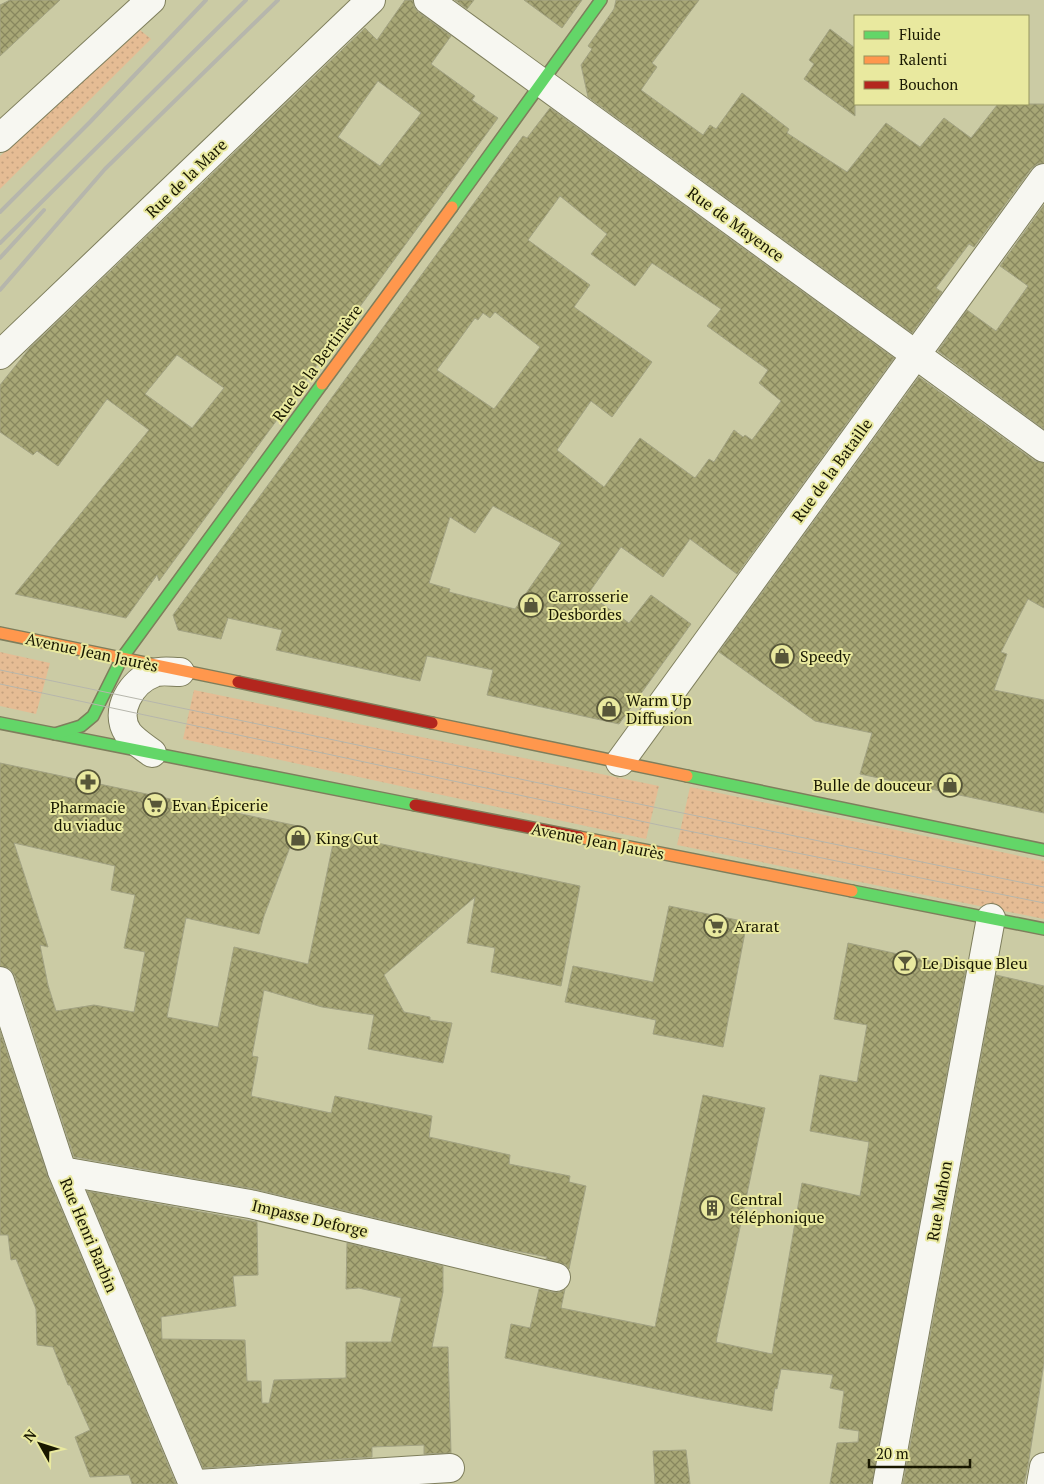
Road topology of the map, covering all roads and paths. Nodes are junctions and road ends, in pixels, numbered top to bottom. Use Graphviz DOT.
graph roads {
  1 [pos="151,0"];
  2 [pos="371,0"];
  3 [pos="428,0"];
  4 [pos="601,0"];
  5 [pos="542,83"];
  6 [pos="0,138"];
  7 [pos="1044,178"];
  8 [pos="0,355"];
  9 [pos="916,355"];
  10 [pos="1044,448"];
  11 [pos="0,633"];
  12 [pos="122,658"];
  13 [pos="184,672"];
  14 [pos="0,723"];
  15 [pos="55,734"];
  16 [pos="152,753"];
  17 [pos="620,762"];
  18 [pos="1044,850"];
  19 [pos="991,918"];
  20 [pos="1044,929"];
  21 [pos="0,981"];
  22 [pos="62,1171"];
  23 [pos="556,1278"];
  24 [pos="1044,1467"];
  25 [pos="450,1468"];
  26 [pos="195,1484"];
  27 [pos="887,1484"];
  28 [pos="1041,1484"];
  1 -- 6 [label="street"];
  2 -- 8 [label="street, Rue de la Mare"];
  3 -- 5 [label="street, Rue de Mayence"];
  4 -- 5 [label="main road, Rue de la Bertinière"];
  5 -- 9 [label="street, Rue de Mayence"];
  5 -- 12 [label="main road, Rue de la Bertinière"];
  7 -- 9 [label="street, Rue de la Bataille"];
  9 -- 10 [label="street, Rue de Mayence"];
  9 -- 17 [label="street, Rue de la Bataille"];
  11 -- 12 [label="main road, Avenue Jean Jaurès"];
  12 -- 13 [label="main road, Avenue Jean Jaurès"];
  12 -- 15 [label="main road, Rue de la Bertinière"];
  13 -- 16 [label="street, Avenue Jean Jaurès"];
  13 -- 17 [label="main road, Avenue Jean Jaurès"];
  14 -- 15 [label="main road, Avenue Jean Jaurès"];
  15 -- 16 [label="main road, Avenue Jean Jaurès"];
  16 -- 19 [label="main road, Avenue Jean Jaurès"];
  17 -- 18 [label="main road, Avenue Jean Jaurès"];
  19 -- 20 [label="main road, Avenue Jean Jaurès"];
  19 -- 27 [label="street, Rue Mahon"];
  21 -- 22 [label="street, Rue Henri Barbin"];
  22 -- 23 [label="street, Impasse Deforge"];
  22 -- 26 [label="street, Rue Henri Barbin"];
  24 -- 28 [label="street"];
  25 -- 26 [label="street"];
}
